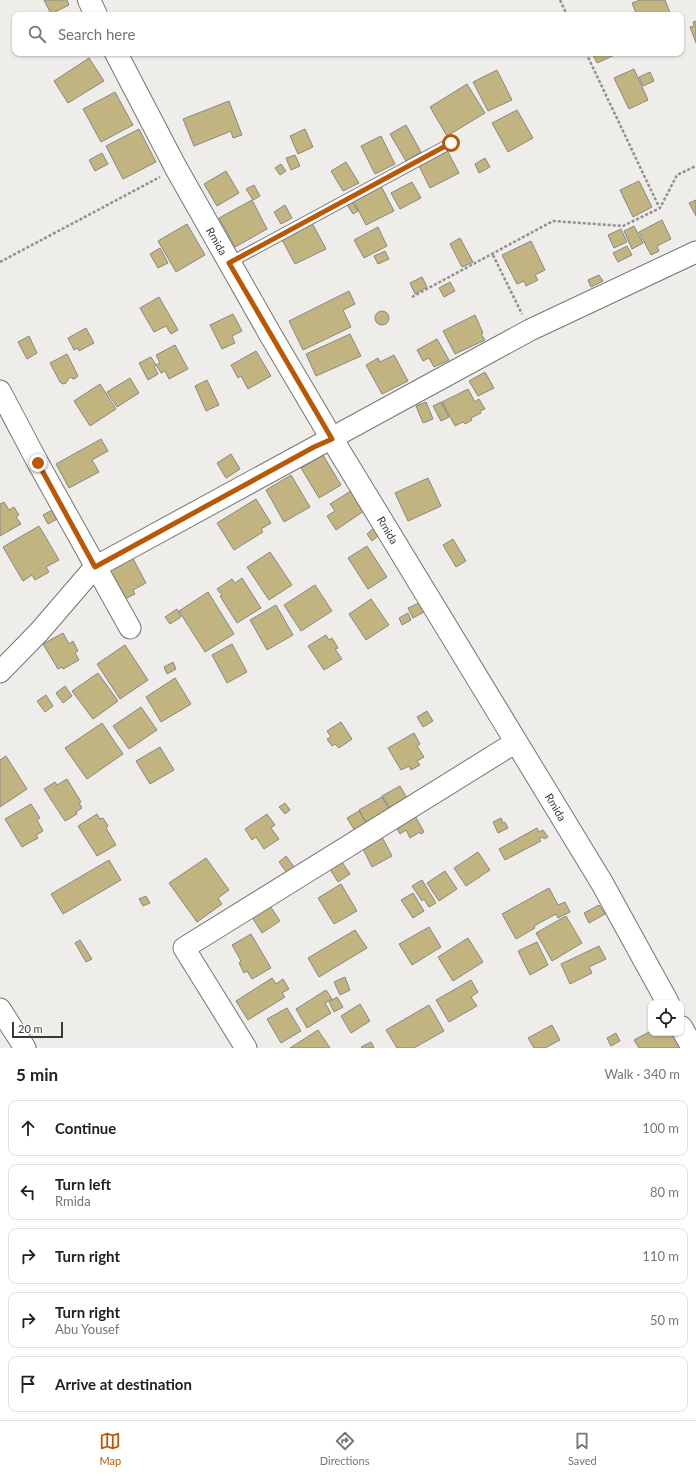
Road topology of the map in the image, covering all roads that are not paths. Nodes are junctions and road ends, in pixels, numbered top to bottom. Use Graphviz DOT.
graph roads {
  1 [pos="89,0"];
  2 [pos="95,12"];
  3 [pos="118,56"];
  4 [pos="451,143"];
  5 [pos="696,252"];
  6 [pos="229,263"];
  7 [pos="0,391"];
  8 [pos="332,439"];
  9 [pos="95,567"];
  10 [pos="130,628"];
  11 [pos="0,672"];
  12 [pos="516,742"];
  13 [pos="666,1000"];
  14 [pos="0,1009"];
  15 [pos="684,1032"];
  16 [pos="25,1048"];
  17 [pos="246,1048"];
  18 [pos="693,1048"];
  1 -- 2 [label="street"];
  3 -- 6 [label="street, Rmida"];
  4 -- 6 [label="lane"];
  5 -- 8 [label="street"];
  6 -- 8 [label="street, Rmida"];
  7 -- 9 [label="street"];
  8 -- 9 [label="street"];
  8 -- 12 [label="street, Rmida"];
  9 -- 10 [label="street"];
  9 -- 11 [label="street"];
  12 -- 13 [label="street, Rmida"];
  12 -- 17 [label="street"];
  14 -- 16 [label="street"];
  15 -- 18 [label="street"];
}
